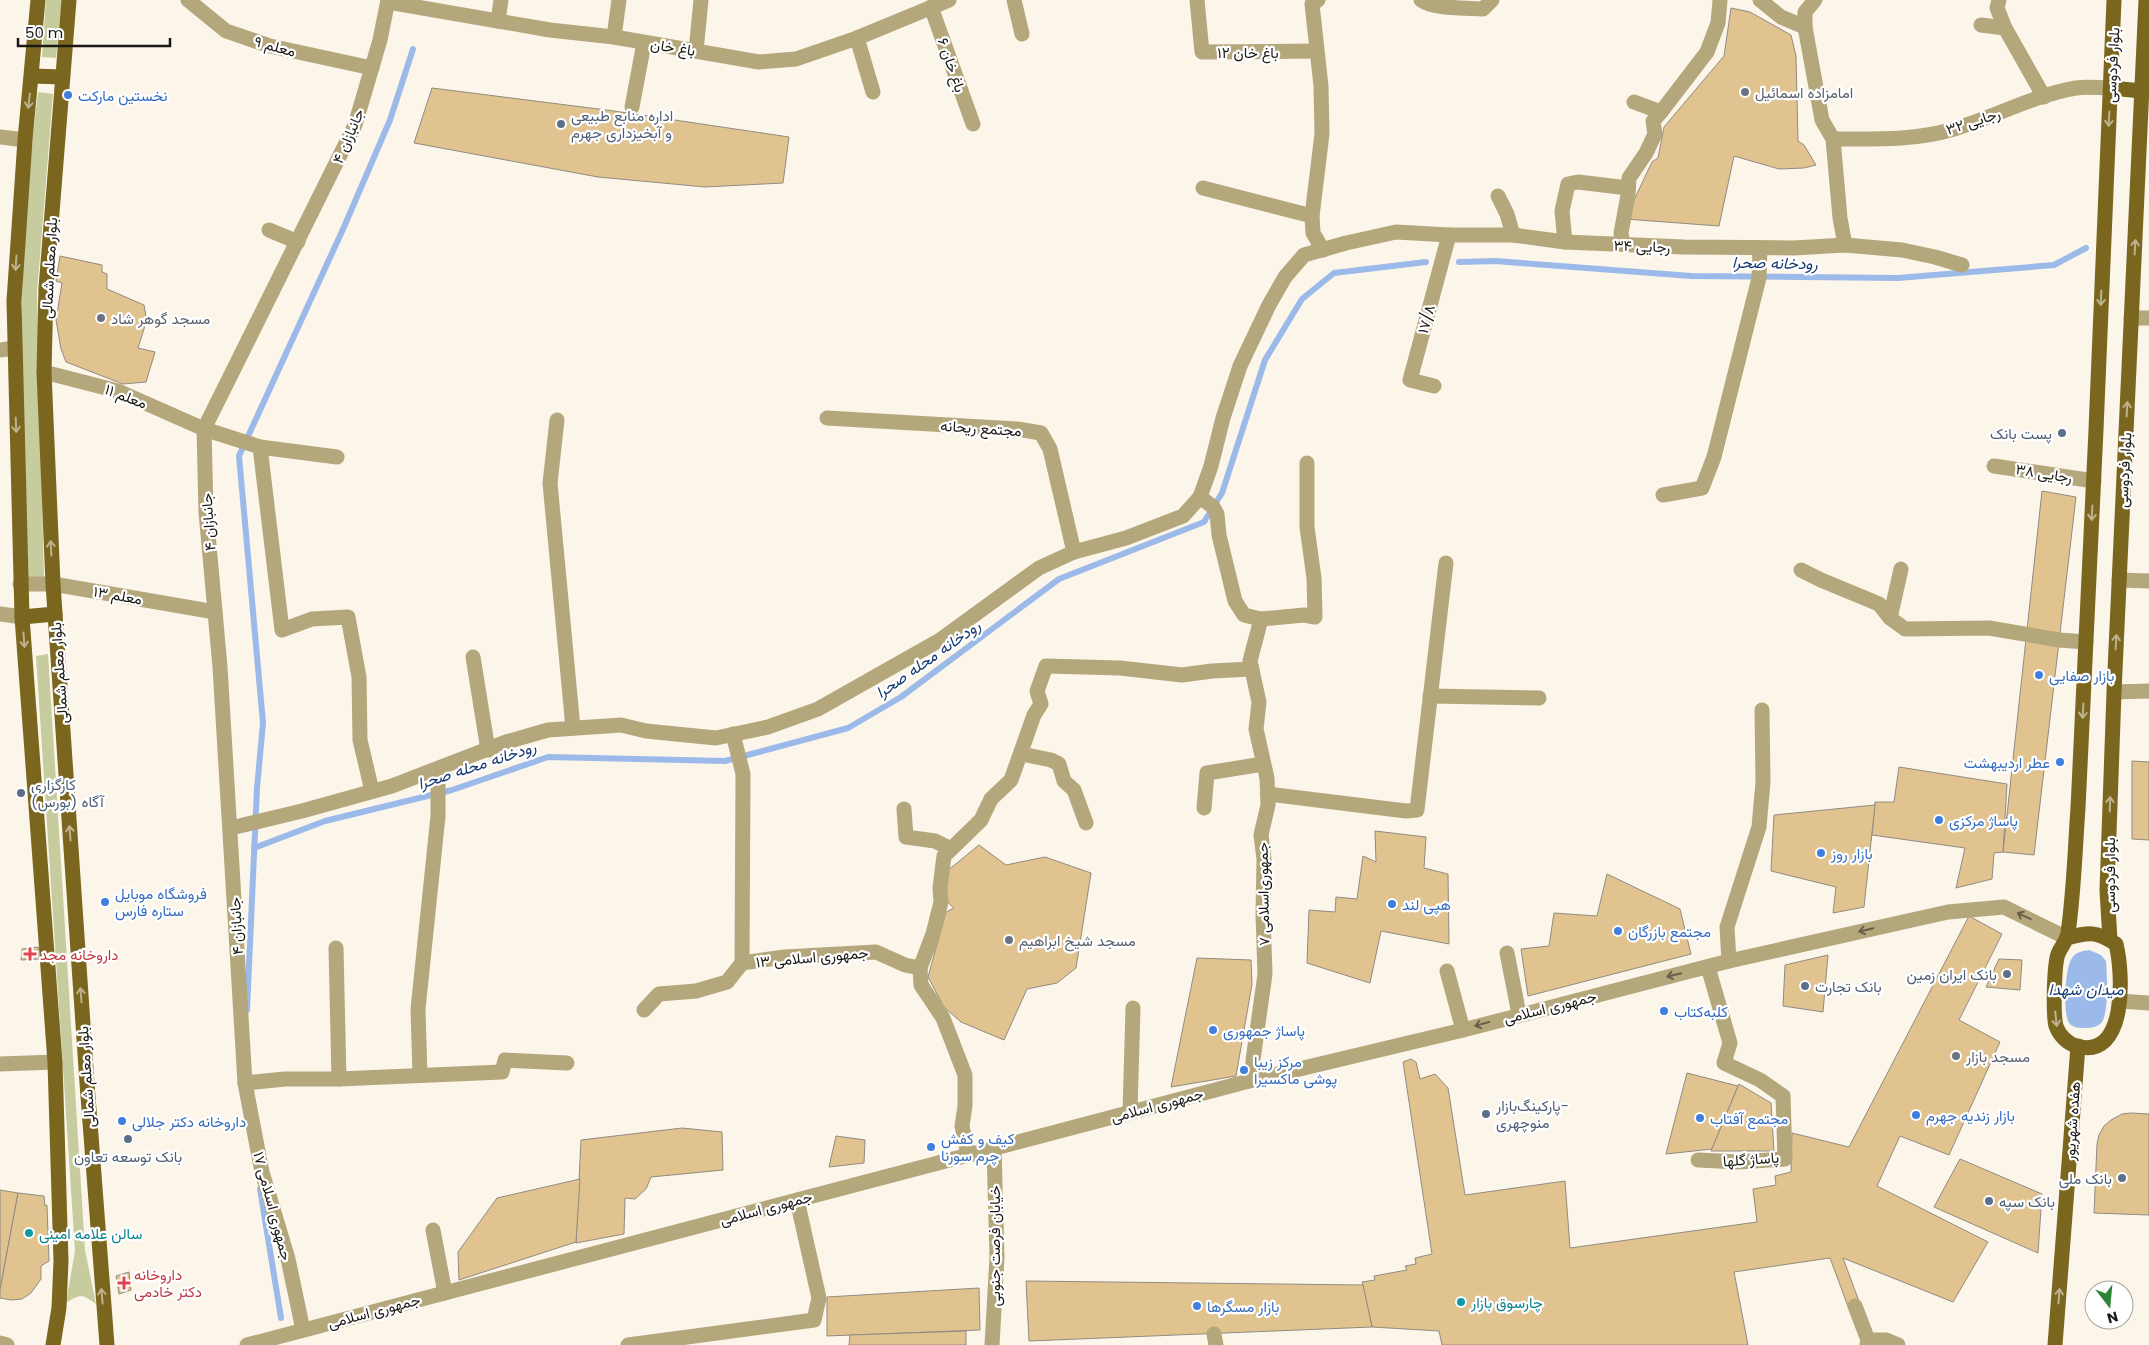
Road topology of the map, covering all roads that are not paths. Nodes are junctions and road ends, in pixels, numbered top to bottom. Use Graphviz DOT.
graph roads {
  1 [pos="38,0"];
  2 [pos="70,0"];
  3 [pos="188,0"];
  4 [pos="501,0"];
  5 [pos="618,0"];
  6 [pos="701,0"];
  7 [pos="949,0"];
  8 [pos="1014,0"];
  9 [pos="1197,0"];
  10 [pos="1318,0"];
  11 [pos="1421,0"];
  12 [pos="1492,0"];
  13 [pos="1720,0"];
  14 [pos="1760,0"];
  15 [pos="1815,0"];
  16 [pos="1999,0"];
  17 [pos="2114,0"];
  18 [pos="2146,0"];
  19 [pos="388,1"];
  20 [pos="932,7"];
  21 [pos="498,21"];
  22 [pos="1980,25"];
  23 [pos="1805,27"];
  24 [pos="2005,28"];
  25 [pos="1022,34"];
  26 [pos="614,37"];
  27 [pos="857,38"];
  28 [pos="644,43"];
  29 [pos="696,51"];
  30 [pos="1316,51"];
  31 [pos="372,68"];
  32 [pos="32,76"];
  33 [pos="62,77"];
  34 [pos="2111,88"];
  35 [pos="2142,91"];
  36 [pos="873,92"];
  37 [pos="2044,97"];
  38 [pos="1634,102"];
  39 [pos="632,107"];
  40 [pos="1661,112"];
  41 [pos="972,124"];
  42 [pos="0,137"];
  43 [pos="1833,139"];
  44 [pos="24,140"];
  45 [pos="1203,188"];
  46 [pos="1628,188"];
  47 [pos="1498,196"];
  48 [pos="1312,216"];
  49 [pos="269,230"];
  50 [pos="1449,235"];
  51 [pos="1513,235"];
  52 [pos="298,242"];
  53 [pos="1566,242"];
  54 [pos="1624,244"];
  55 [pos="1845,245"];
  56 [pos="1322,250"];
  57 [pos="1760,250"];
  58 [pos="1962,265"];
  59 [pos="2131,318"];
  60 [pos="2149,318"];
  61 [pos="7,349"];
  62 [pos="44,372"];
  63 [pos="1434,386"];
  64 [pos="827,418"];
  65 [pos="557,420"];
  66 [pos="204,430"];
  67 [pos="257,446"];
  68 [pos="337,457"];
  69 [pos="1307,462"];
  70 [pos="1994,466"];
  71 [pos="2094,481"];
  72 [pos="1663,495"];
  73 [pos="1200,497"];
  74 [pos="1074,552"];
  75 [pos="1446,564"];
  76 [pos="1901,569"];
  77 [pos="1801,570"];
  78 [pos="2119,580"];
  79 [pos="2149,581"];
  80 [pos="20,584"];
  81 [pos="53,584"];
  82 [pos="215,612"];
  83 [pos="0,614"];
  84 [pos="55,614"];
  85 [pos="22,617"];
  86 [pos="1890,618"];
  87 [pos="1261,619"];
  88 [pos="2086,642"];
  89 [pos="473,657"];
  90 [pos="1252,670"];
  91 [pos="2149,691"];
  92 [pos="2114,692"];
  93 [pos="1430,696"];
  94 [pos="1539,698"];
  95 [pos="1762,710"];
  96 [pos="572,728"];
  97 [pos="734,735"];
  98 [pos="488,750"];
  99 [pos="1022,754"];
  100 [pos="1263,764"];
  101 [pos="438,770"];
  102 [pos="372,791"];
  103 [pos="1268,794"];
  104 [pos="1204,808"];
  105 [pos="904,809"];
  106 [pos="1086,823"];
  107 [pos="231,828"];
  108 [pos="951,849"];
  109 [pos="2067,938"];
  110 [pos="2110,940"];
  111 [pos="336,948"];
  112 [pos="1507,953"];
  113 [pos="1730,960"];
  114 [pos="742,963"];
  115 [pos="1708,967"];
  116 [pos="920,968"];
  117 [pos="1447,970"];
  118 [pos="2119,1001"];
  119 [pos="2149,1003"];
  120 [pos="1133,1008"];
  121 [pos="644,1010"];
  122 [pos="1519,1014"];
  123 [pos="1463,1030"];
  124 [pos="2078,1046"];
  125 [pos="55,1062"];
  126 [pos="567,1063"];
  127 [pos="0,1064"];
  128 [pos="420,1075"];
  129 [pos="339,1079"];
  130 [pos="1253,1080"];
  131 [pos="245,1082"];
  132 [pos="1130,1112"];
  133 [pos="994,1148"];
  134 [pos="968,1155"];
  135 [pos="1698,1160"];
  136 [pos="797,1200"];
  137 [pos="433,1230"];
  138 [pos="445,1293"];
  139 [pos="1855,1306"];
  140 [pos="303,1330"];
  141 [pos="285,1340"];
  142 [pos="1868,1342"];
  143 [pos="0,1343"];
  144 [pos="8,1345"];
  145 [pos="53,1345"];
  146 [pos="107,1345"];
  147 [pos="247,1345"];
  148 [pos="628,1345"];
  149 [pos="992,1345"];
  150 [pos="1898,1345"];
  151 [pos="2055,1345"];
  1 -- 32 [label="main road, بلوار معلم شمالی"];
  2 -- 33 [label="main road, بلوار معلم شمالی"];
  3 -- 31 [label="street, معلم ۹"];
  4 -- 21 [label="street"];
  5 -- 26 [label="street"];
  6 -- 29 [label="street"];
  7 -- 20 [label="street, باغ خان"];
  8 -- 25 [label="street"];
  9 -- 30 [label="street, باغ خان ۱۲"];
  10 -- 30 [label="street"];
  11 -- 12 [label="street"];
  13 -- 40 [label="street"];
  14 -- 23 [label="street"];
  15 -- 23 [label="street"];
  16 -- 24 [label="street"];
  17 -- 34 [label="main road, بلوار فردوسی"];
  18 -- 35 [label="main road, بلوار فردوسی"];
  19 -- 21 [label="street, باغ خان"];
  19 -- 31 [label="street, جانبازان ۴"];
  20 -- 27 [label="street, باغ خان"];
  20 -- 41 [label="street, باغ خان ۶"];
  21 -- 26 [label="street, باغ خان"];
  22 -- 24 [label="street"];
  23 -- 43 [label="street"];
  24 -- 37 [label="street"];
  26 -- 28 [label="street, باغ خان"];
  27 -- 29 [label="street, باغ خان"];
  27 -- 36 [label="street"];
  28 -- 29 [label="street, باغ خان"];
  28 -- 39 [label="street"];
  30 -- 48 [label="street"];
  31 -- 52 [label="street, جانبازان ۴"];
  32 -- 33 [label="main road"];
  32 -- 44 [label="main road, بلوار معلم شمالی, one-way"];
  33 -- 62 [label="main road, بلوار معلم شمالی"];
  34 -- 35 [label="main road"];
  34 -- 37 [label="street, رجایی ۳۲"];
  34 -- 71 [label="main road, بلوار فردوسی, one-way"];
  59 -- 35 [label="main road, بلوار فردوسی, one-way"];
  37 -- 43 [label="street, رجایی ۳۲"];
  38 -- 40 [label="street"];
  40 -- 46 [label="street"];
  42 -- 44 [label="street"];
  43 -- 55 [label="street"];
  44 -- 61 [label="main road, بلوار معلم شمالی, one-way"];
  45 -- 48 [label="street"];
  46 -- 53 [label="street"];
  46 -- 54 [label="street"];
  47 -- 51 [label="street"];
  48 -- 56 [label="street"];
  49 -- 52 [label="street"];
  50 -- 51 [label="street, رجایی ۳۴"];
  50 -- 56 [label="street, رجایی ۳۴"];
  50 -- 63 [label="street, ۱۷/۸"];
  51 -- 53 [label="street, رجایی ۳۴"];
  52 -- 66 [label="street, جانبازان ۴"];
  53 -- 54 [label="street, رجایی ۳۴"];
  54 -- 57 [label="street, رجایی ۳۴"];
  55 -- 57 [label="street, رجایی ۳۴"];
  55 -- 58 [label="street, رجایی ۳۴"];
  56 -- 73 [label="street, رجایی ۳۴"];
  57 -- 72 [label="street"];
  59 -- 60 [label="street"];
  78 -- 59 [label="main road, بلوار فردوسی, one-way"];
  61 -- 80 [label="main road, بلوار معلم شمالی, one-way"];
  62 -- 66 [label="street, معلم ۱۱"];
  81 -- 62 [label="main road, بلوار معلم شمالی, one-way"];
  64 -- 74 [label="street, مجتمع ریحانه"];
  65 -- 96 [label="street"];
  66 -- 67 [label="street, معلم ۱۱"];
  66 -- 82 [label="street, جانبازان ۴"];
  67 -- 68 [label="street, معلم ۱۱"];
  67 -- 102 [label="street"];
  69 -- 87 [label="street"];
  70 -- 71 [label="street, رجایی ۳۸"];
  71 -- 88 [label="main road, بلوار فردوسی, one-way"];
  73 -- 74 [label="street"];
  73 -- 87 [label="street"];
  74 -- 97 [label="street"];
  75 -- 93 [label="street"];
  76 -- 86 [label="street"];
  77 -- 86 [label="street"];
  78 -- 79 [label="street"];
  92 -- 78 [label="main road, بلوار فردوسی, one-way"];
  80 -- 81 [label="street, معلم ۱۳"];
  80 -- 85 [label="main road, بلوار معلم شمالی"];
  81 -- 82 [label="street, معلم ۱۳"];
  81 -- 84 [label="main road, بلوار معلم شمالی"];
  82 -- 107 [label="street, جانبازان ۴"];
  83 -- 85 [label="street"];
  84 -- 85 [label="main road"];
  146 -- 84 [label="main road, بلوار معلم شمالی, one-way"];
  85 -- 125 [label="main road, بلوار معلم شمالی, one-way"];
  86 -- 88 [label="street"];
  87 -- 90 [label="street, جمهوری‌اسلامی ۷"];
  88 -- 109 [label="main road, بلوار فردوسی, one-way"];
  89 -- 98 [label="street"];
  90 -- 99 [label="street"];
  90 -- 100 [label="street, جمهوری‌اسلامی ۷"];
  91 -- 92 [label="street"];
  110 -- 92 [label="main road, بلوار فردوسی, one-way"];
  93 -- 94 [label="street"];
  93 -- 103 [label="street"];
  95 -- 113 [label="street"];
  96 -- 97 [label="street"];
  96 -- 98 [label="street"];
  97 -- 114 [label="street"];
  98 -- 101 [label="street"];
  99 -- 106 [label="street"];
  99 -- 108 [label="street"];
  100 -- 103 [label="street, جمهوری‌اسلامی ۷"];
  100 -- 104 [label="street"];
  101 -- 102 [label="street"];
  101 -- 128 [label="street"];
  102 -- 107 [label="street"];
  103 -- 130 [label="street, جمهوری‌اسلامی ۷"];
  105 -- 108 [label="street"];
  107 -- 131 [label="street, جانبازان ۴"];
  108 -- 116 [label="street"];
  109 -- 110 [label="main road"];
  109 -- 113 [label="street, جمهوری اسلامی, one-way"];
  109 -- 124 [label="main road, one-way"];
  110 -- 118 [label="main road"];
  111 -- 129 [label="street"];
  112 -- 122 [label="street"];
  113 -- 115 [label="street, جمهوری اسلامی"];
  114 -- 116 [label="street, جمهوری اسلامی ۱۳"];
  114 -- 121 [label="street"];
  115 -- 122 [label="street, جمهوری اسلامی, one-way"];
  115 -- 135 [label="street, پاساژ گلها"];
  116 -- 134 [label="street"];
  117 -- 123 [label="street"];
  118 -- 119 [label="street"];
  118 -- 124 [label="main road"];
  120 -- 132 [label="street"];
  122 -- 123 [label="street, جمهوری اسلامی, one-way"];
  123 -- 130 [label="street, جمهوری اسلامی"];
  151 -- 124 [label="main road, هفده شهریور, one-way"];
  125 -- 127 [label="street"];
  125 -- 145 [label="main road, بلوار معلم شمالی"];
  126 -- 128 [label="street"];
  128 -- 129 [label="street"];
  129 -- 131 [label="street"];
  130 -- 132 [label="street, جمهوری اسلامی"];
  131 -- 140 [label="street, جمهوری اسلامی ۱۷"];
  132 -- 133 [label="street, جمهوری اسلامی"];
  133 -- 134 [label="street, جمهوری اسلامی"];
  133 -- 149 [label="street, خیابان فرصت جنوبی"];
  134 -- 136 [label="street, جمهوری اسلامی"];
  136 -- 138 [label="street, جمهوری اسلامی"];
  136 -- 148 [label="street"];
  137 -- 138 [label="street"];
  138 -- 140 [label="street, جمهوری اسلامی"];
  139 -- 142 [label="street"];
  140 -- 141 [label="street, جمهوری اسلامی"];
  141 -- 147 [label="street, جمهوری اسلامی"];
  142 -- 150 [label="street"];
  143 -- 144 [label="street"];
}
